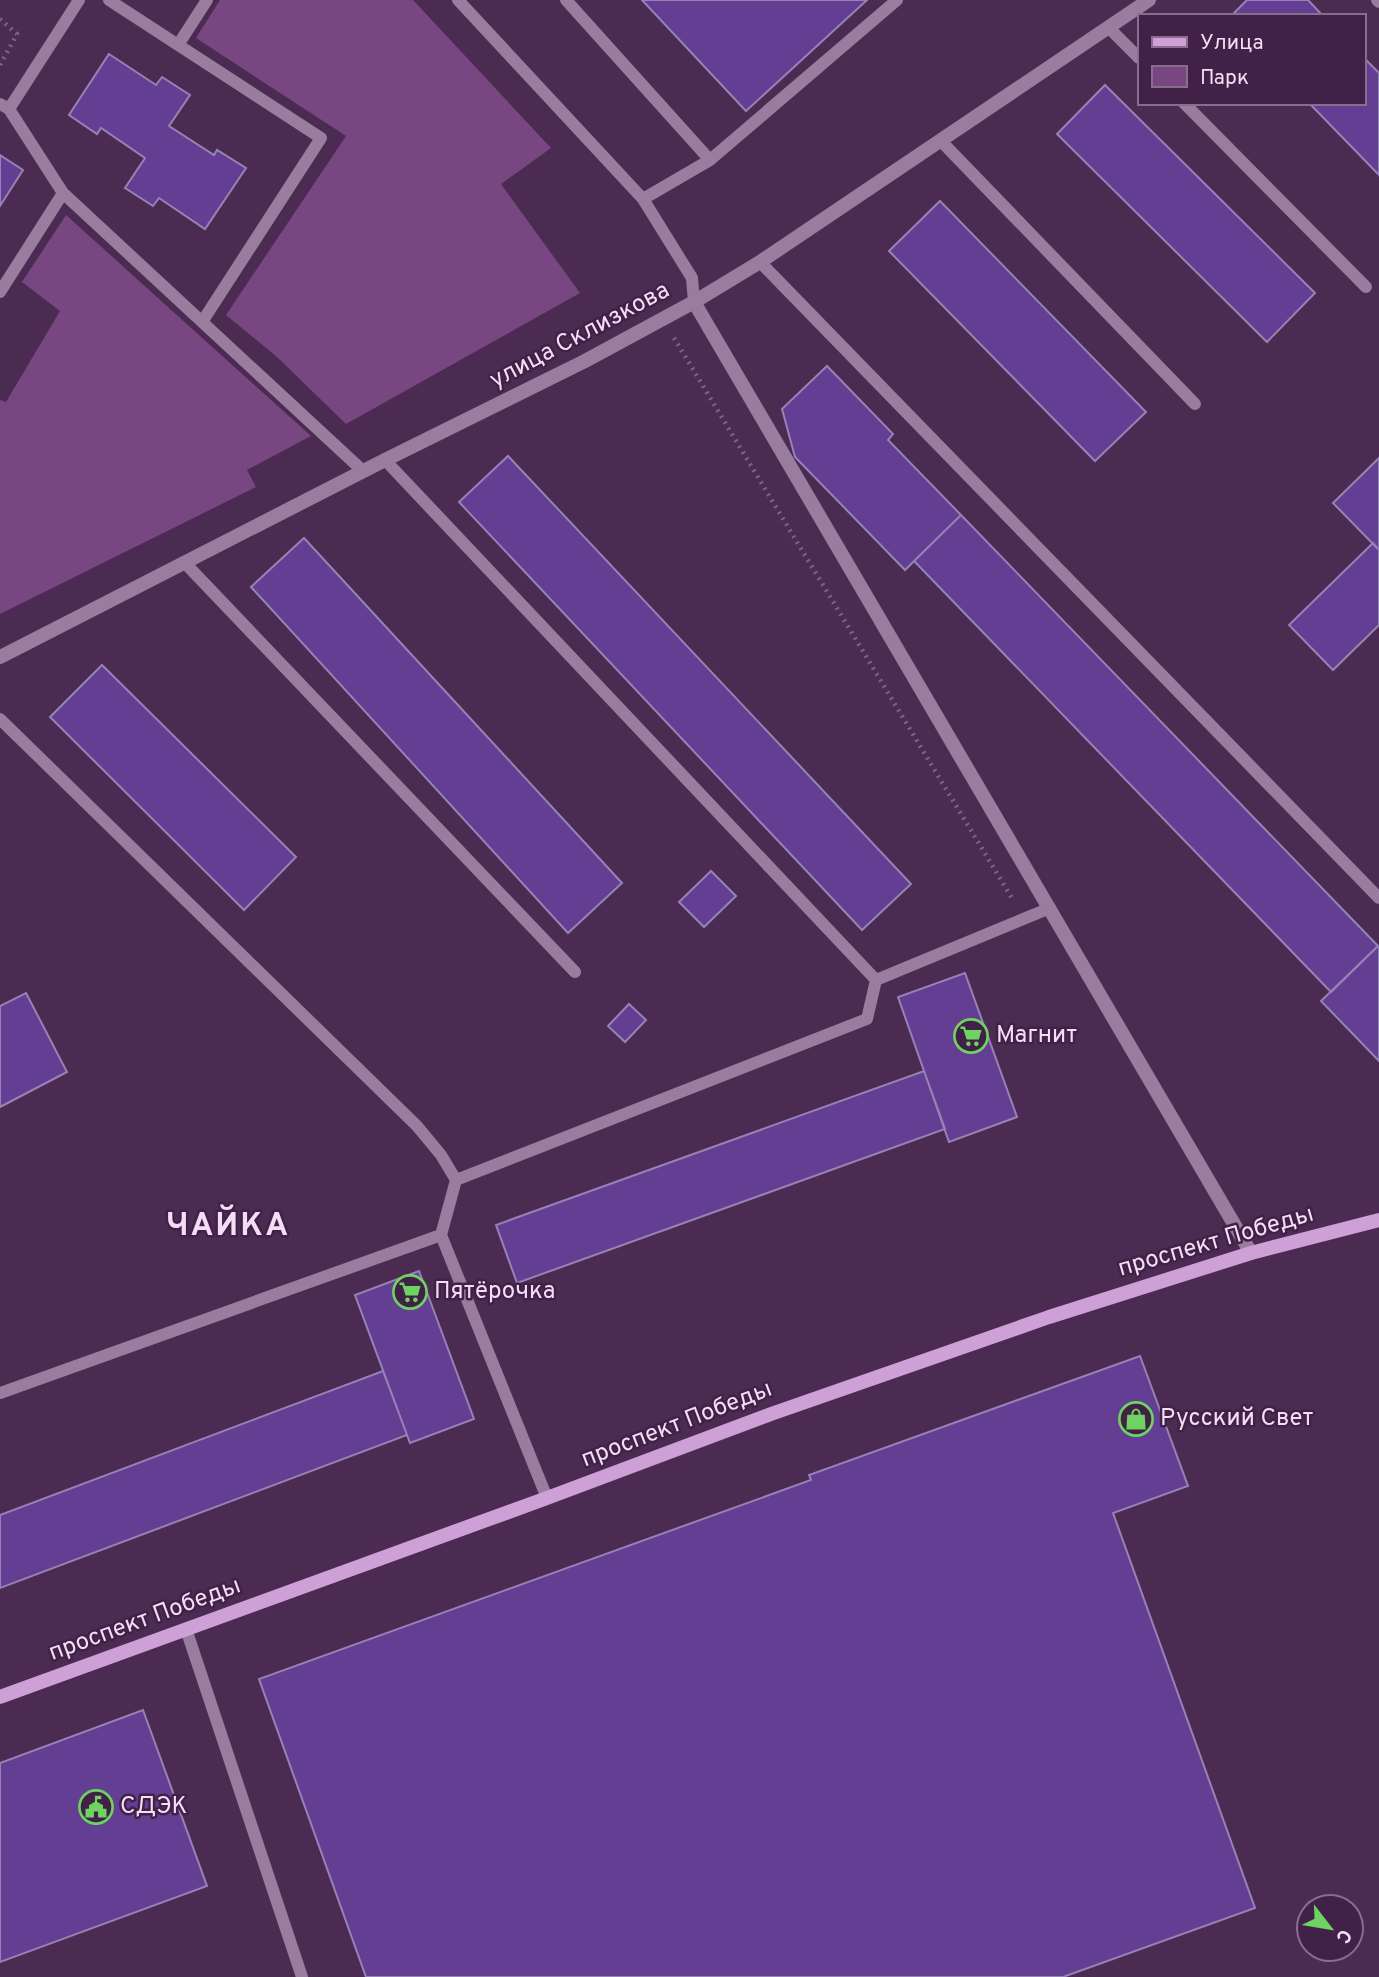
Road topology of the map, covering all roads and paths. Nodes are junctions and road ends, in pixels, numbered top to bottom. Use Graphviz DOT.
graph roads {
  1 [pos="79,0"];
  2 [pos="109,0"];
  3 [pos="207,0"];
  4 [pos="458,0"];
  5 [pos="566,0"];
  6 [pos="897,0"];
  7 [pos="1149,0"];
  8 [pos="0,19"];
  9 [pos="1108,27"];
  10 [pos="178,45"];
  11 [pos="1138,57"];
  12 [pos="0,65"];
  13 [pos="1186,105"];
  14 [pos="5,106"];
  15 [pos="940,140"];
  16 [pos="710,160"];
  17 [pos="63,193"];
  18 [pos="643,199"];
  19 [pos="760,262"];
  20 [pos="1366,287"];
  21 [pos="0,292"];
  22 [pos="694,302"];
  23 [pos="202,322"];
  24 [pos="680,351"];
  25 [pos="1195,404"];
  26 [pos="385,460"];
  27 [pos="363,471"];
  28 [pos="184,562"];
  29 [pos="0,657"];
  30 [pos="0,719"];
  31 [pos="1379,898"];
  32 [pos="1050,908"];
  33 [pos="1024,919"];
  34 [pos="575,972"];
  35 [pos="876,980"];
  36 [pos="456,1180"];
  37 [pos="1379,1220"];
  38 [pos="441,1235"];
  39 [pos="1251,1253"];
  40 [pos="0,1393"];
  41 [pos="547,1498"];
  42 [pos="186,1629"];
  43 [pos="0,1697"];
  44 [pos="302,1977"];
  1 -- 14 [label="lane"];
  2 -- 10 [label="lane"];
  3 -- 10 [label="lane"];
  4 -- 18 [label="lane"];
  5 -- 16 [label="lane"];
  6 -- 16 [label="lane"];
  7 -- 9 [label="street, улица Склизкова"];
  8 -- 12 [label="path"];
  9 -- 11 [label="lane"];
  9 -- 15 [label="street, улица Склизкова"];
  10 -- 23 [label="lane"];
  13 -- 20 [label="lane"];
  14 -- 17 [label="lane"];
  15 -- 19 [label="street, улица Склизкова"];
  15 -- 25 [label="lane"];
  16 -- 18 [label="lane"];
  17 -- 21 [label="lane"];
  17 -- 23 [label="lane"];
  18 -- 22 [label="lane"];
  19 -- 22 [label="street, улица Склизкова"];
  19 -- 31 [label="lane"];
  22 -- 26 [label="street, улица Склизкова"];
  22 -- 32 [label="street"];
  23 -- 27 [label="lane"];
  24 -- 33 [label="path"];
  26 -- 27 [label="street, улица Склизкова"];
  26 -- 35 [label="lane"];
  27 -- 28 [label="street, улица Склизкова"];
  28 -- 29 [label="street, улица Склизкова"];
  28 -- 34 [label="lane"];
  30 -- 36 [label="lane"];
  32 -- 33 [label="lane"];
  32 -- 39 [label="street"];
  33 -- 35 [label="lane"];
  35 -- 36 [label="lane"];
  36 -- 38 [label="lane"];
  37 -- 39 [label="main road, проспект Победы"];
  38 -- 40 [label="lane"];
  38 -- 41 [label="lane"];
  39 -- 41 [label="main road, проспект Победы"];
  41 -- 42 [label="main road, проспект Победы"];
  42 -- 43 [label="main road, проспект Победы"];
  42 -- 44 [label="lane"];
}
